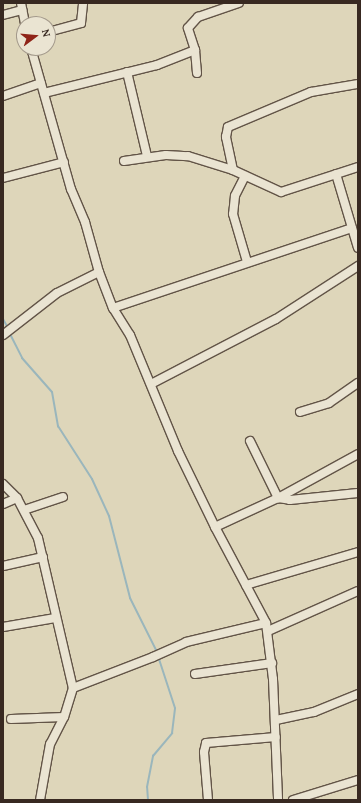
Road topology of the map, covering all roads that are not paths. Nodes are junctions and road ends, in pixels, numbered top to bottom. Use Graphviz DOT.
graph roads {
  1 [pos="83,3"];
  2 [pos="237,3"];
  3 [pos="21,6"];
  4 [pos="3,15"];
  5 [pos="23,16"];
  6 [pos="56,30"];
  7 [pos="195,50"];
  8 [pos="33,56"];
  9 [pos="127,72"];
  10 [pos="197,73"];
  11 [pos="41,83"];
  12 [pos="358,84"];
  13 [pos="44,93"];
  14 [pos="3,96"];
  15 [pos="147,156"];
  16 [pos="124,161"];
  17 [pos="64,162"];
  18 [pos="358,167"];
  19 [pos="233,170"];
  20 [pos="336,174"];
  21 [pos="245,176"];
  22 [pos="3,178"];
  23 [pos="352,228"];
  24 [pos="358,248"];
  25 [pos="248,262"];
  26 [pos="358,266"];
  27 [pos="99,272"];
  28 [pos="113,308"];
  29 [pos="3,335"];
  30 [pos="358,383"];
  31 [pos="151,384"];
  32 [pos="300,412"];
  33 [pos="250,441"];
  34 [pos="358,454"];
  35 [pos="3,484"];
  36 [pos="358,493"];
  37 [pos="63,497"];
  38 [pos="17,498"];
  39 [pos="278,498"];
  40 [pos="3,504"];
  41 [pos="24,510"];
  42 [pos="215,527"];
  43 [pos="358,552"];
  44 [pos="43,557"];
  45 [pos="3,566"];
  46 [pos="246,584"];
  47 [pos="358,591"];
  48 [pos="55,618"];
  49 [pos="3,627"];
  50 [pos="267,627"];
  51 [pos="272,663"];
  52 [pos="195,674"];
  53 [pos="73,688"];
  54 [pos="358,694"];
  55 [pos="64,717"];
  56 [pos="11,719"];
  57 [pos="276,720"];
  58 [pos="276,737"];
  59 [pos="358,780"];
  60 [pos="40,800"];
  61 [pos="208,800"];
  62 [pos="278,800"];
  63 [pos="293,800"];
  1 -- 6 [label="street"];
  2 -- 7 [label="street"];
  3 -- 4 [label="street"];
  3 -- 5 [label="street"];
  7 -- 9 [label="street"];
  7 -- 10 [label="street"];
  8 -- 11 [label="street"];
  9 -- 13 [label="street"];
  9 -- 15 [label="street"];
  11 -- 13 [label="street"];
  11 -- 14 [label="street"];
  12 -- 19 [label="street"];
  13 -- 17 [label="street"];
  15 -- 16 [label="street"];
  15 -- 19 [label="street"];
  17 -- 22 [label="street"];
  17 -- 27 [label="street"];
  18 -- 20 [label="street"];
  19 -- 21 [label="street"];
  20 -- 21 [label="street"];
  20 -- 23 [label="street"];
  21 -- 25 [label="street"];
  23 -- 24 [label="street"];
  23 -- 25 [label="street"];
  25 -- 28 [label="street"];
  26 -- 31 [label="street"];
  27 -- 28 [label="street"];
  27 -- 29 [label="street"];
  28 -- 31 [label="street"];
  30 -- 32 [label="street"];
  31 -- 42 [label="street"];
  33 -- 39 [label="street"];
  34 -- 39 [label="street"];
  35 -- 38 [label="street"];
  36 -- 39 [label="street"];
  37 -- 41 [label="street"];
  38 -- 40 [label="street"];
  38 -- 41 [label="street"];
  39 -- 42 [label="street"];
  41 -- 44 [label="street"];
  42 -- 46 [label="street"];
  43 -- 46 [label="street"];
  44 -- 45 [label="street"];
  44 -- 48 [label="street"];
  46 -- 50 [label="street"];
  47 -- 50 [label="street"];
  48 -- 49 [label="street"];
  48 -- 53 [label="street"];
  50 -- 51 [label="street"];
  50 -- 53 [label="street"];
  51 -- 52 [label="street"];
  51 -- 57 [label="street"];
  53 -- 55 [label="street"];
  54 -- 57 [label="street"];
  55 -- 56 [label="street"];
  55 -- 60 [label="street"];
  57 -- 58 [label="street"];
  58 -- 61 [label="street"];
  58 -- 62 [label="street"];
  59 -- 63 [label="street"];
}
